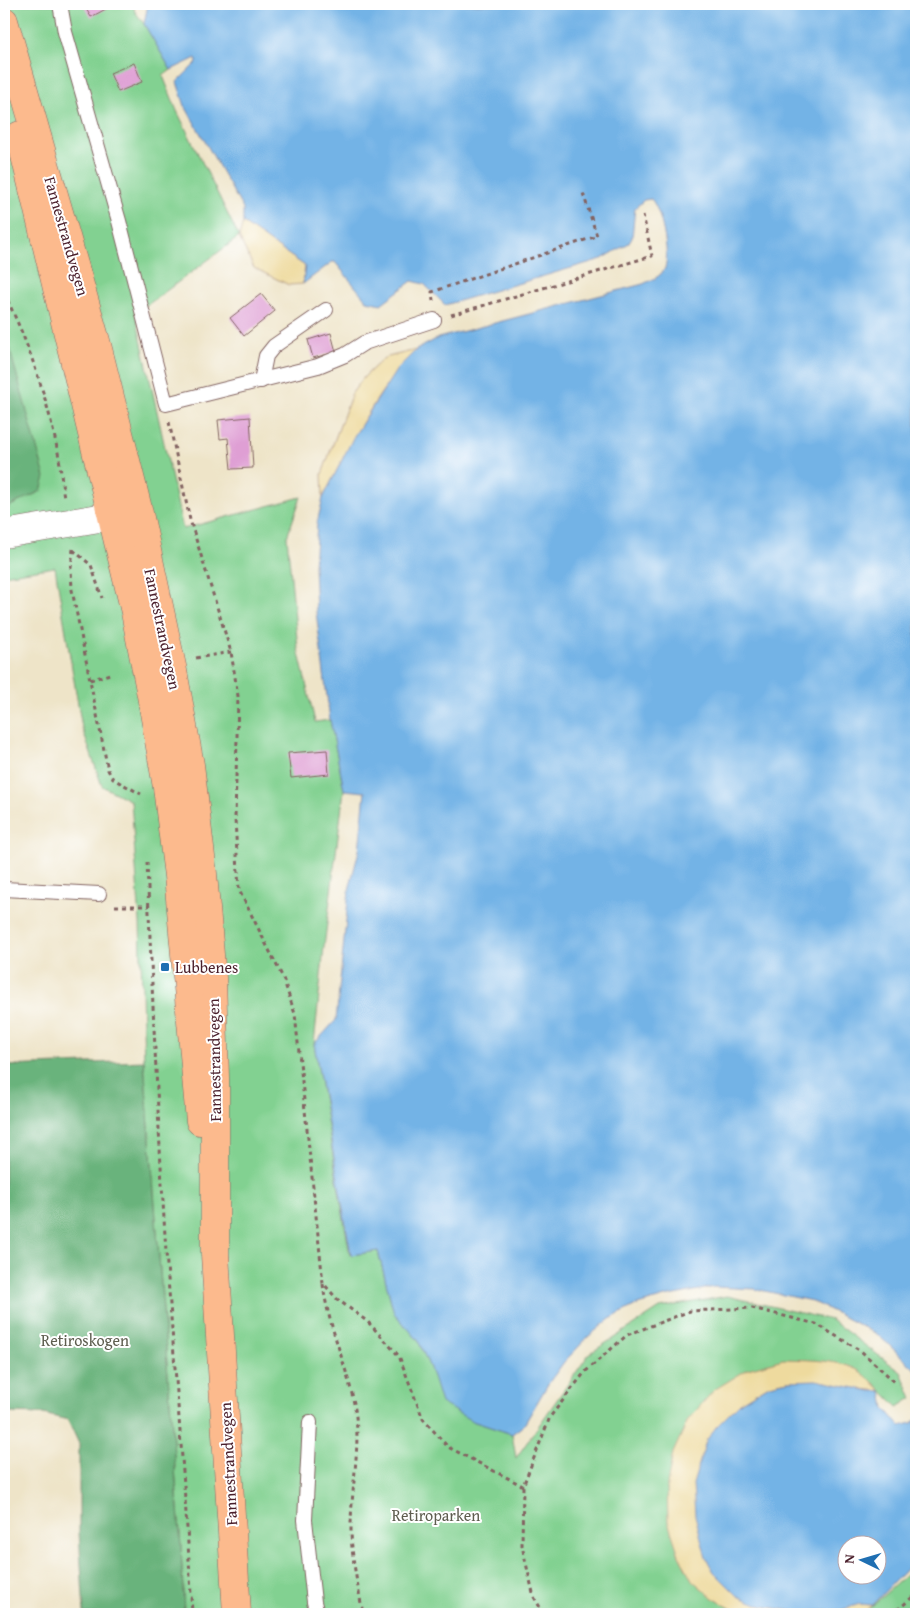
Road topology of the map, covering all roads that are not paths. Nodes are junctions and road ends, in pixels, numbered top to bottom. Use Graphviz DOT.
graph roads {
  1 [pos="60,4"];
  2 [pos="4,21"];
  3 [pos="4,68"];
  4 [pos="326,310"];
  5 [pos="434,320"];
  6 [pos="261,381"];
  7 [pos="138,509"];
  8 [pos="111,516"];
  9 [pos="4,534"];
  10 [pos="4,889"];
  11 [pos="99,894"];
  12 [pos="216,1254"];
  13 [pos="310,1422"];
  14 [pos="238,1614"];
  15 [pos="317,1614"];
  1 -- 6 [label="lane"];
  2 -- 7 [label="highway, Fannestrandvegen"];
  3 -- 8 [label="highway, Fannestrandvegen"];
  4 -- 6 [label="lane"];
  5 -- 6 [label="lane"];
  7 -- 8 [label="street"];
  7 -- 12 [label="highway, Fannestrandvegen"];
  8 -- 9 [label="street"];
  8 -- 12 [label="highway, Fannestrandvegen"];
  10 -- 11 [label="lane"];
  12 -- 14 [label="highway, Fannestrandvegen"];
  13 -- 15 [label="lane"];
}
